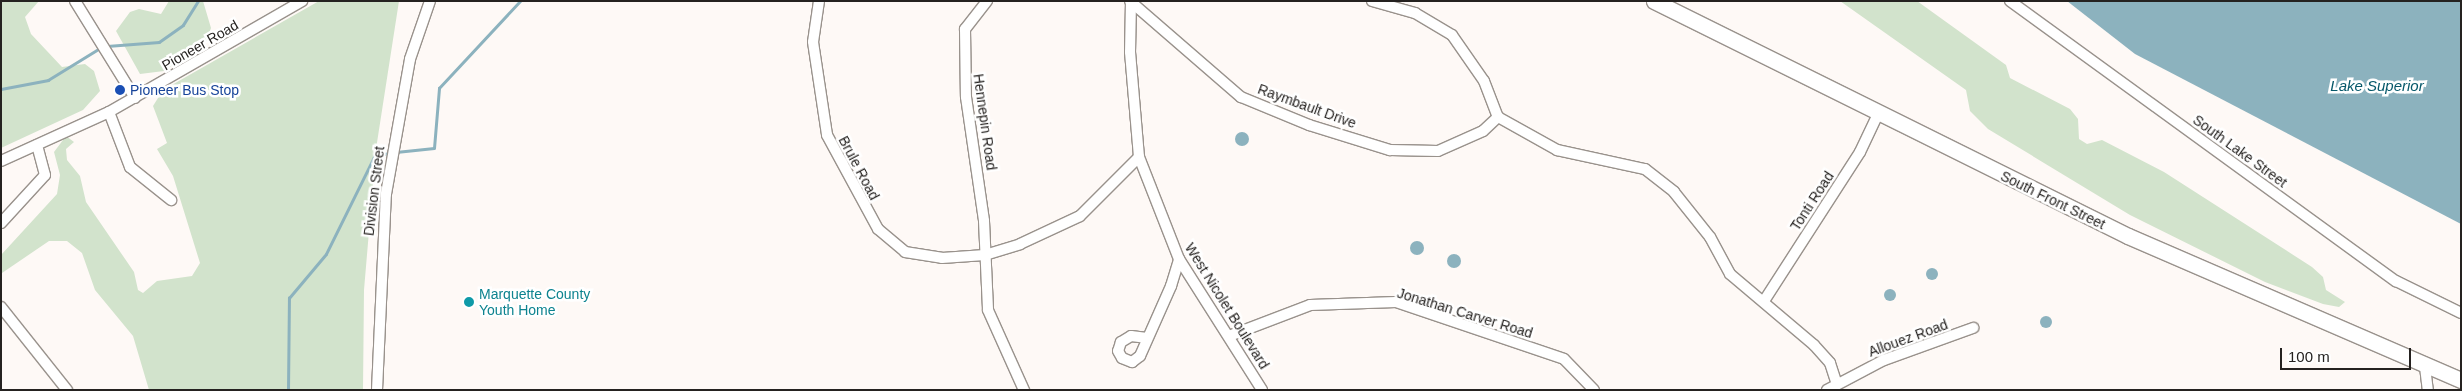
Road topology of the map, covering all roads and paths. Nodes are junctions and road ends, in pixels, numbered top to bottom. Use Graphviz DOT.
graph roads {
  1 [pos="75,1"];
  2 [pos="302,1"];
  3 [pos="430,1"];
  4 [pos="819,1"];
  5 [pos="987,1"];
  6 [pos="1130,1"];
  7 [pos="1372,1"];
  8 [pos="1654,1"];
  9 [pos="2010,1"];
  10 [pos="135,98"];
  11 [pos="109,112"];
  12 [pos="1878,114"];
  13 [pos="1498,117"];
  14 [pos="37,145"];
  15 [pos="1139,157"];
  16 [pos="1,162"];
  17 [pos="171,200"];
  18 [pos="1,223"];
  19 [pos="985,255"];
  20 [pos="1178,259"];
  21 [pos="1764,301"];
  22 [pos="1,307"];
  23 [pos="2461,313"];
  24 [pos="1973,328"];
  25 [pos="1229,336"];
  26 [pos="1147,338"];
  27 [pos="2425,367"];
  28 [pos="2461,380"];
  29 [pos="1837,384"];
  30 [pos="67,390"];
  31 [pos="377,390"];
  32 [pos="1024,390"];
  33 [pos="1262,390"];
  34 [pos="1594,390"];
  35 [pos="1827,390"];
  36 [pos="2428,390"];
  1 -- 10 [label="street"];
  2 -- 10 [label="street, Pioneer Road"];
  3 -- 31 [label="street, Division Street"];
  4 -- 19 [label="street, Brule Road"];
  5 -- 19 [label="street, Hennepin Road"];
  6 -- 13 [label="street, Raymbault Drive"];
  6 -- 15 [label="street, West Nicolet Boulevard"];
  7 -- 13 [label="street"];
  8 -- 12 [label="highway, South Front Street"];
  9 -- 23 [label="street, South Lake Street"];
  10 -- 11 [label="street, Pioneer Road"];
  11 -- 14 [label="street, Pioneer Road"];
  11 -- 17 [label="street"];
  12 -- 21 [label="street, Tonti Road"];
  12 -- 27 [label="highway, South Front Street"];
  13 -- 21 [label="street"];
  14 -- 16 [label="street, Pioneer Road"];
  14 -- 18 [label="street"];
  15 -- 19 [label="street"];
  15 -- 20 [label="street, West Nicolet Boulevard"];
  19 -- 32 [label="street"];
  20 -- 25 [label="street, West Nicolet Boulevard"];
  20 -- 26 [label="street"];
  21 -- 29 [label="street"];
  22 -- 30 [label="street"];
  24 -- 29 [label="street, Allouez Road"];
  25 -- 33 [label="street, West Nicolet Boulevard"];
  25 -- 34 [label="street, Jonathan Carver Road"];
  27 -- 28 [label="highway, South Front Street"];
  27 -- 36 [label="street"];
  29 -- 35 [label="street, Allouez Road"];
}
